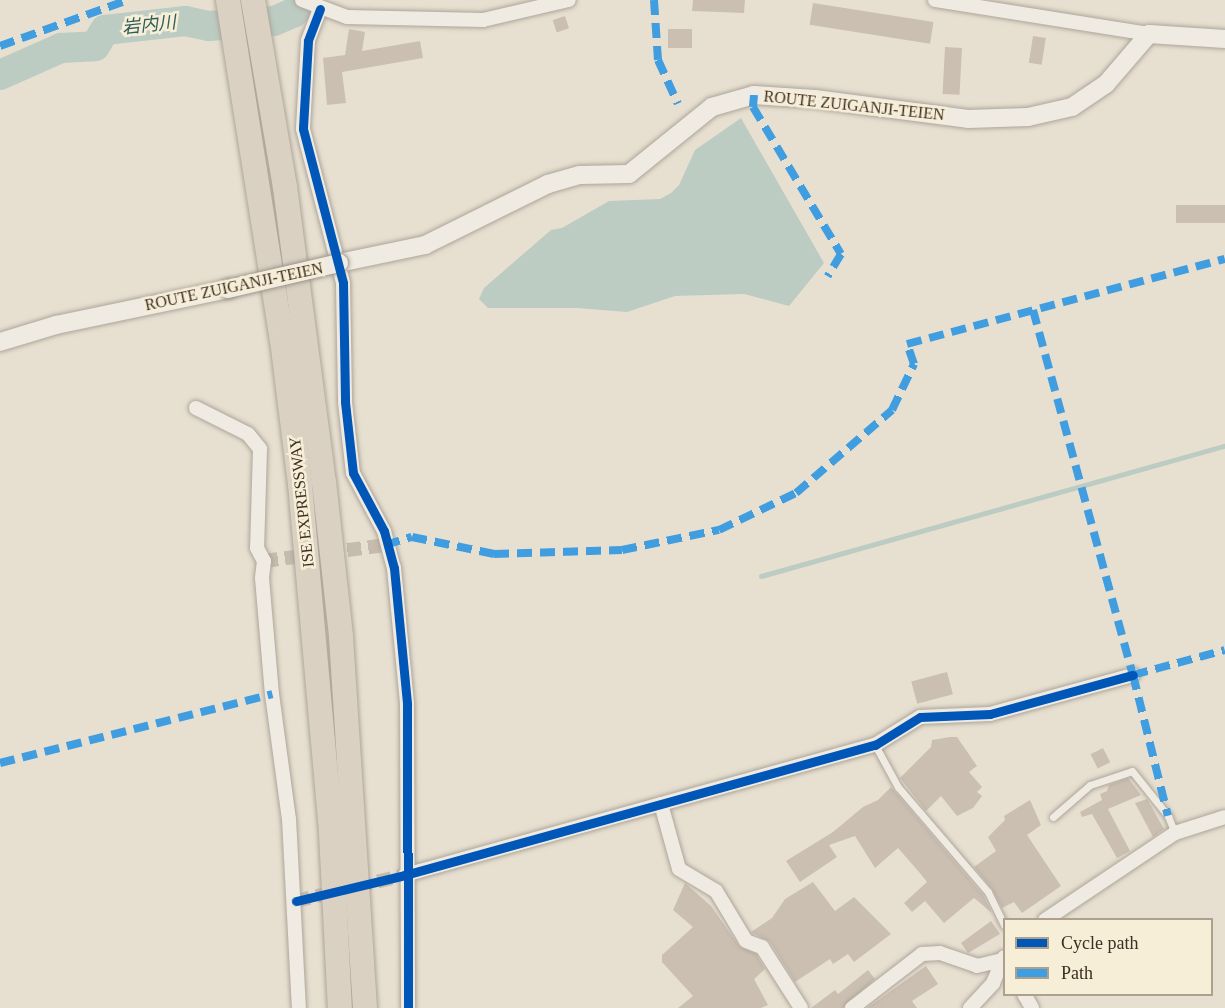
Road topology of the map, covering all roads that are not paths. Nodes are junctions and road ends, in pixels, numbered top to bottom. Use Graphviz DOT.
graph roads {
  1 [pos="228,0"];
  2 [pos="253,0"];
  3 [pos="302,0"];
  4 [pos="569,0"];
  5 [pos="935,0"];
  6 [pos="320,9"];
  7 [pos="1149,34"];
  8 [pos="1225,39"];
  9 [pos="339,263"];
  10 [pos="0,342"];
  11 [pos="196,408"];
  12 [pos="1133,675"];
  13 [pos="875,745"];
  14 [pos="661,804"];
  15 [pos="1053,817"];
  16 [pos="1225,817"];
  17 [pos="1174,833"];
  18 [pos="405,875"];
  19 [pos="1048,918"];
  20 [pos="1003,921"];
  21 [pos="1003,960"];
  22 [pos="1003,962"];
  23 [pos="299,1008"];
  24 [pos="340,1008"];
  25 [pos="365,1008"];
  26 [pos="408,1008"];
  27 [pos="801,1008"];
  28 [pos="852,1008"];
  29 [pos="970,1008"];
  1 -- 24 [label="highway, ISE EXPRESSWAY"];
  2 -- 25 [label="highway, ISE EXPRESSWAY"];
  3 -- 6 [label="street"];
  4 -- 6 [label="street"];
  5 -- 7 [label="street"];
  6 -- 9 [label="street"];
  7 -- 8 [label="main road"];
  7 -- 9 [label="main road, ROUTE ZUIGANJI-TEIEN"];
  9 -- 10 [label="main road, ROUTE ZUIGANJI-TEIEN, bridge"];
  9 -- 18 [label="street"];
  11 -- 23 [label="street"];
  12 -- 13 [label="street"];
  13 -- 14 [label="street"];
  13 -- 20 [label="lane"];
  14 -- 18 [label="street"];
  14 -- 27 [label="street"];
  15 -- 17 [label="lane"];
  16 -- 17 [label="street"];
  17 -- 19 [label="street"];
  18 -- 26 [label="street"];
  21 -- 28 [label="street"];
  22 -- 29 [label="street"];
}
